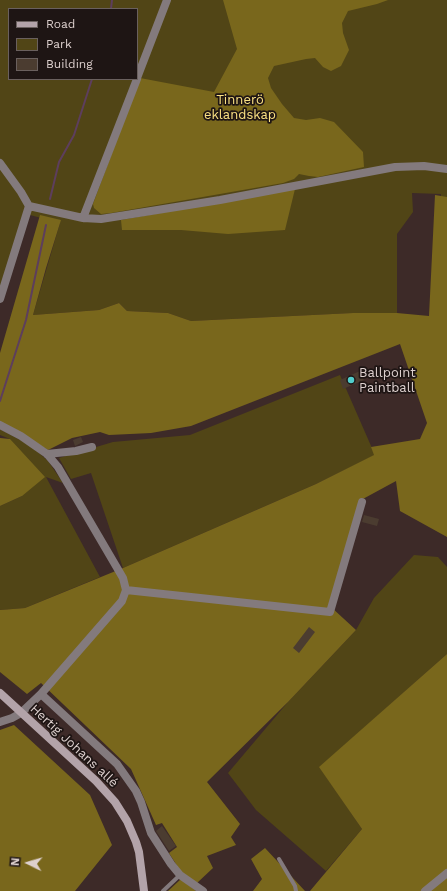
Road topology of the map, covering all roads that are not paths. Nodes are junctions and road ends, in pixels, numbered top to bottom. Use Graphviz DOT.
graph roads {
  1 [pos="167,0"];
  2 [pos="138,75"];
  3 [pos="136,80"];
  4 [pos="0,162"];
  5 [pos="447,169"];
  6 [pos="29,206"];
  7 [pos="83,218"];
  8 [pos="0,299"];
  9 [pos="0,425"];
  10 [pos="92,446"];
  11 [pos="47,454"];
  12 [pos="362,502"];
  13 [pos="126,590"];
  14 [pos="0,693"];
  15 [pos="41,694"];
  16 [pos="21,713"];
  17 [pos="0,722"];
  18 [pos="279,859"];
  19 [pos="447,873"];
  20 [pos="180,875"];
  21 [pos="144,891"];
  22 [pos="163,891"];
  23 [pos="203,891"];
  24 [pos="296,891"];
  25 [pos="425,891"];
  1 -- 2 [label="street"];
  3 -- 7 [label="street"];
  4 -- 6 [label="street"];
  5 -- 7 [label="street"];
  6 -- 7 [label="street"];
  6 -- 8 [label="street"];
  9 -- 11 [label="street"];
  10 -- 11 [label="street"];
  11 -- 13 [label="street"];
  12 -- 13 [label="street"];
  13 -- 15 [label="street"];
  14 -- 16 [label="street, Hertig Johans allé"];
  15 -- 16 [label="street"];
  15 -- 20 [label="street"];
  16 -- 17 [label="street"];
  16 -- 21 [label="street, Hertig Johans allé"];
  18 -- 24 [label="lane"];
  19 -- 25 [label="street"];
  20 -- 22 [label="lane"];
  20 -- 23 [label="street"];
}
